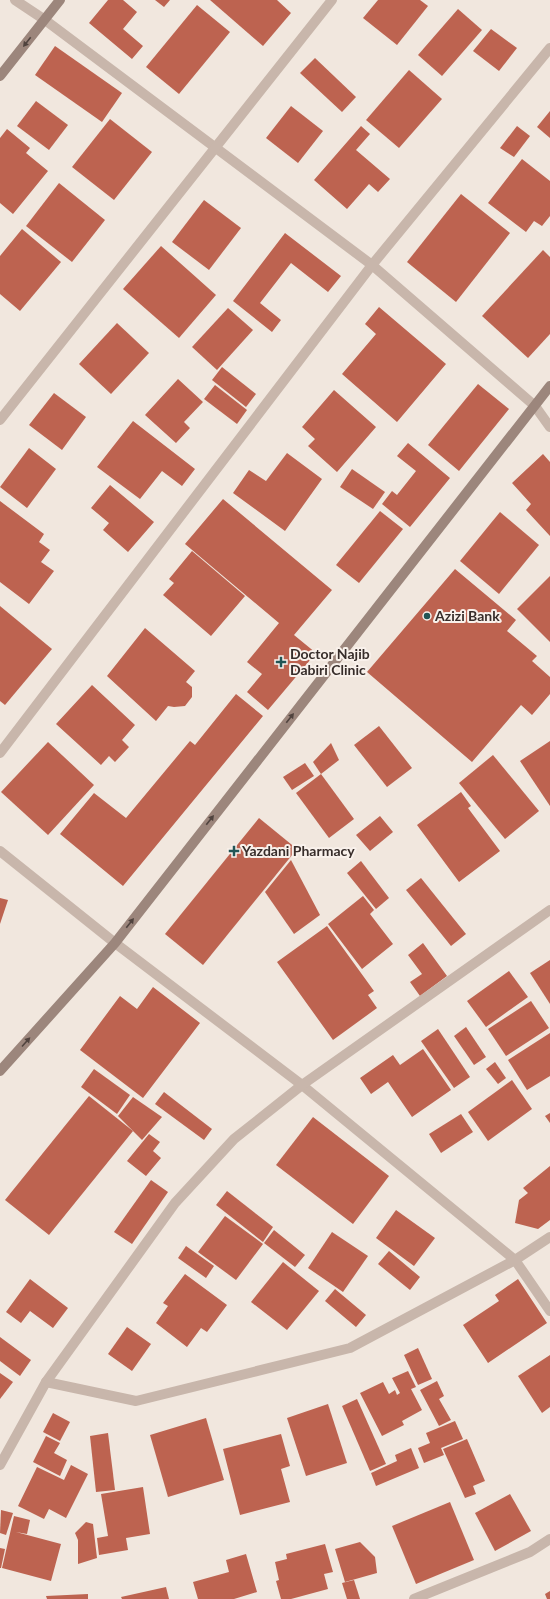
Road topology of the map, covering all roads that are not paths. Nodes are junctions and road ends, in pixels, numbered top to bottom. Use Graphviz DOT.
graph roads {
  1 [pos="15,0"];
  2 [pos="60,0"];
  3 [pos="332,0"];
  4 [pos="45,20"];
  5 [pos="550,48"];
  6 [pos="0,76"];
  7 [pos="215,147"];
  8 [pos="372,265"];
  9 [pos="550,386"];
  10 [pos="535,406"];
  11 [pos="0,420"];
  12 [pos="550,427"];
  13 [pos="0,753"];
  14 [pos="0,851"];
  15 [pos="550,910"];
  16 [pos="115,943"];
  17 [pos="0,1071"];
  18 [pos="302,1085"];
  19 [pos="550,1237"];
  20 [pos="515,1260"];
  21 [pos="550,1311"];
  22 [pos="46,1382"];
  23 [pos="0,1465"];
  24 [pos="550,1539"];
  25 [pos="414,1599"];
  1 -- 4 [label="street"];
  2 -- 4 [label="main road"];
  3 -- 7 [label="street"];
  4 -- 6 [label="main road, one-way"];
  4 -- 7 [label="street"];
  5 -- 8 [label="street"];
  7 -- 8 [label="street"];
  7 -- 11 [label="street"];
  8 -- 10 [label="street"];
  8 -- 13 [label="street"];
  9 -- 10 [label="main road"];
  10 -- 12 [label="street"];
  16 -- 10 [label="main road, one-way"];
  14 -- 16 [label="street"];
  15 -- 18 [label="street"];
  17 -- 16 [label="main road, one-way"];
  16 -- 18 [label="street"];
  18 -- 20 [label="street"];
  18 -- 22 [label="street"];
  19 -- 20 [label="street"];
  20 -- 21 [label="street"];
  20 -- 22 [label="street"];
  22 -- 23 [label="street"];
  24 -- 25 [label="street"];
}
